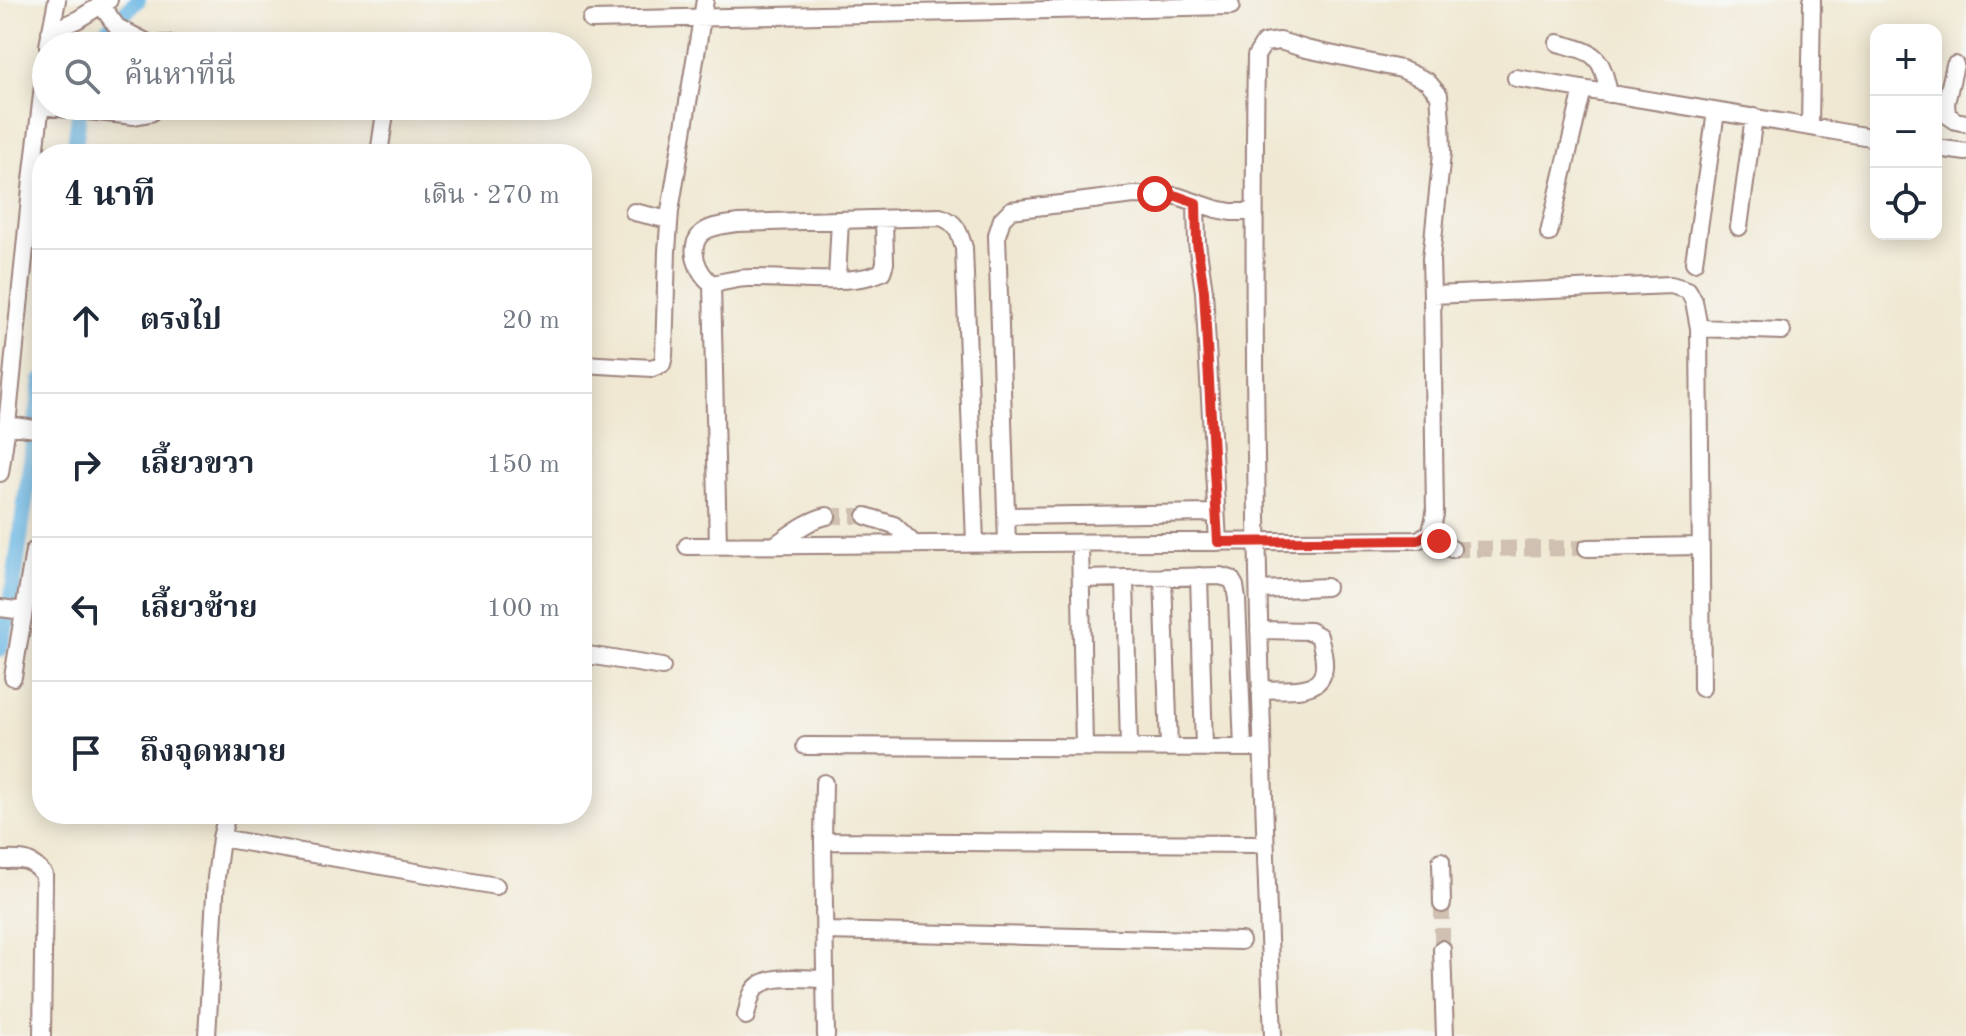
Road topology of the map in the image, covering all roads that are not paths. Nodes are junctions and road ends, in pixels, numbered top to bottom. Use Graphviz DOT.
graph roads {
  1 [pos="57,0"];
  2 [pos="705,0"];
  3 [pos="1812,0"];
  4 [pos="1231,6"];
  5 [pos="109,12"];
  6 [pos="703,19"];
  7 [pos="591,20"];
  8 [pos="50,32"];
  9 [pos="59,32"];
  10 [pos="137,32"];
  11 [pos="1558,43"];
  12 [pos="1955,65"];
  13 [pos="1516,78"];
  14 [pos="1583,89"];
  15 [pos="1609,94"];
  16 [pos="1716,112"];
  17 [pos="1754,117"];
  18 [pos="40,120"];
  19 [pos="384,120"];
  20 [pos="1966,123"];
  21 [pos="1810,127"];
  22 [pos="1870,137"];
  23 [pos="39,144"];
  24 [pos="380,144"];
  25 [pos="1942,149"];
  26 [pos="1966,152"];
  27 [pos="1196,203"];
  28 [pos="634,212"];
  29 [pos="1254,212"];
  30 [pos="884,219"];
  31 [pos="669,220"];
  32 [pos="840,220"];
  33 [pos="32,222"];
  34 [pos="1739,227"];
  35 [pos="1549,233"];
  36 [pos="1694,262"];
  37 [pos="837,279"];
  38 [pos="712,284"];
  39 [pos="1432,295"];
  40 [pos="1699,328"];
  41 [pos="1782,331"];
  42 [pos="592,365"];
  43 [pos="7,425"];
  44 [pos="32,428"];
  45 [pos="0,473"];
  46 [pos="1216,513"];
  47 [pos="827,516"];
  48 [pos="866,516"];
  49 [pos="1006,516"];
  50 [pos="1431,532"];
  51 [pos="1218,542"];
  52 [pos="1258,542"];
  53 [pos="975,543"];
  54 [pos="1007,543"];
  55 [pos="1080,543"];
  56 [pos="914,544"];
  57 [pos="775,545"];
  58 [pos="687,546"];
  59 [pos="718,546"];
  60 [pos="1700,546"];
  61 [pos="1587,548"];
  62 [pos="1452,549"];
  63 [pos="32,556"];
  64 [pos="1199,576"];
  65 [pos="1163,577"];
  66 [pos="1125,578"];
  67 [pos="1081,579"];
  68 [pos="1326,587"];
  69 [pos="1259,590"];
  70 [pos="11,610"];
  71 [pos="1259,630"];
  72 [pos="592,656"];
  73 [pos="662,667"];
  74 [pos="13,677"];
  75 [pos="1702,688"];
  76 [pos="1260,690"];
  77 [pos="805,746"];
  78 [pos="1084,747"];
  79 [pos="1129,747"];
  80 [pos="1169,747"];
  81 [pos="1204,748"];
  82 [pos="1243,748"];
  83 [pos="1261,748"];
  84 [pos="824,783"];
  85 [pos="224,824"];
  86 [pos="221,838"];
  87 [pos="823,841"];
  88 [pos="1253,844"];
  89 [pos="0,860"];
  90 [pos="1441,861"];
  91 [pos="496,886"];
  92 [pos="1442,904"];
  93 [pos="825,931"];
  94 [pos="1241,941"];
  95 [pos="1442,949"];
  96 [pos="825,979"];
  97 [pos="746,1016"];
  98 [pos="42,1036"];
  99 [pos="207,1036"];
  100 [pos="826,1036"];
  101 [pos="1273,1036"];
  102 [pos="1445,1036"];
  1 -- 8 [label="street"];
  2 -- 6 [label="street"];
  3 -- 21 [label="street"];
  4 -- 6 [label="street"];
  5 -- 9 [label="street"];
  5 -- 10 [label="street"];
  6 -- 7 [label="street"];
  6 -- 31 [label="street"];
  11 -- 15 [label="street"];
  12 -- 20 [label="street"];
  13 -- 14 [label="street"];
  14 -- 15 [label="street"];
  14 -- 35 [label="street"];
  15 -- 16 [label="street"];
  16 -- 17 [label="street"];
  16 -- 36 [label="street"];
  17 -- 21 [label="street"];
  17 -- 34 [label="street"];
  18 -- 23 [label="street"];
  19 -- 24 [label="street"];
  21 -- 22 [label="street"];
  25 -- 26 [label="street"];
  27 -- 29 [label="street"];
  27 -- 46 [label="street"];
  27 -- 49 [label="street"];
  28 -- 31 [label="street"];
  29 -- 39 [label="street"];
  29 -- 52 [label="street"];
  30 -- 32 [label="street"];
  30 -- 37 [label="street"];
  30 -- 53 [label="street"];
  31 -- 42 [label="street"];
  32 -- 37 [label="street"];
  32 -- 38 [label="street"];
  33 -- 43 [label="street"];
  37 -- 38 [label="street"];
  38 -- 59 [label="street"];
  39 -- 40 [label="street"];
  39 -- 50 [label="street"];
  40 -- 41 [label="street"];
  40 -- 60 [label="street"];
  43 -- 44 [label="street"];
  43 -- 45 [label="street"];
  46 -- 49 [label="street"];
  46 -- 51 [label="street"];
  47 -- 57 [label="street"];
  48 -- 56 [label="street"];
  49 -- 54 [label="street"];
  50 -- 52 [label="street"];
  50 -- 62 [label="street"];
  51 -- 52 [label="street"];
  51 -- 55 [label="street"];
  52 -- 69 [label="street"];
  53 -- 54 [label="street"];
  53 -- 56 [label="street"];
  54 -- 55 [label="street"];
  55 -- 67 [label="street"];
  56 -- 57 [label="street"];
  57 -- 59 [label="street"];
  58 -- 59 [label="street"];
  60 -- 61 [label="street"];
  60 -- 75 [label="street"];
  63 -- 70 [label="street"];
  64 -- 65 [label="street"];
  64 -- 81 [label="street"];
  64 -- 82 [label="street"];
  65 -- 66 [label="street"];
  65 -- 80 [label="street"];
  66 -- 67 [label="street"];
  66 -- 79 [label="street"];
  67 -- 78 [label="street"];
  68 -- 69 [label="street"];
  69 -- 71 [label="street"];
  70 -- 74 [label="street"];
  71 -- 76 [label="street"];
  71 -- 76 [label="street"];
  72 -- 73 [label="street"];
  76 -- 83 [label="street"];
  77 -- 78 [label="street"];
  78 -- 79 [label="street"];
  79 -- 80 [label="street"];
  80 -- 81 [label="street"];
  81 -- 82 [label="street"];
  82 -- 83 [label="street"];
  83 -- 101 [label="street"];
  84 -- 87 [label="street"];
  85 -- 86 [label="street"];
  86 -- 91 [label="street"];
  86 -- 99 [label="street"];
  87 -- 88 [label="street"];
  87 -- 93 [label="street"];
  89 -- 98 [label="street"];
  90 -- 92 [label="street"];
  93 -- 94 [label="street"];
  93 -- 96 [label="street"];
  95 -- 102 [label="street"];
  96 -- 97 [label="street"];
  96 -- 100 [label="street"];
}
